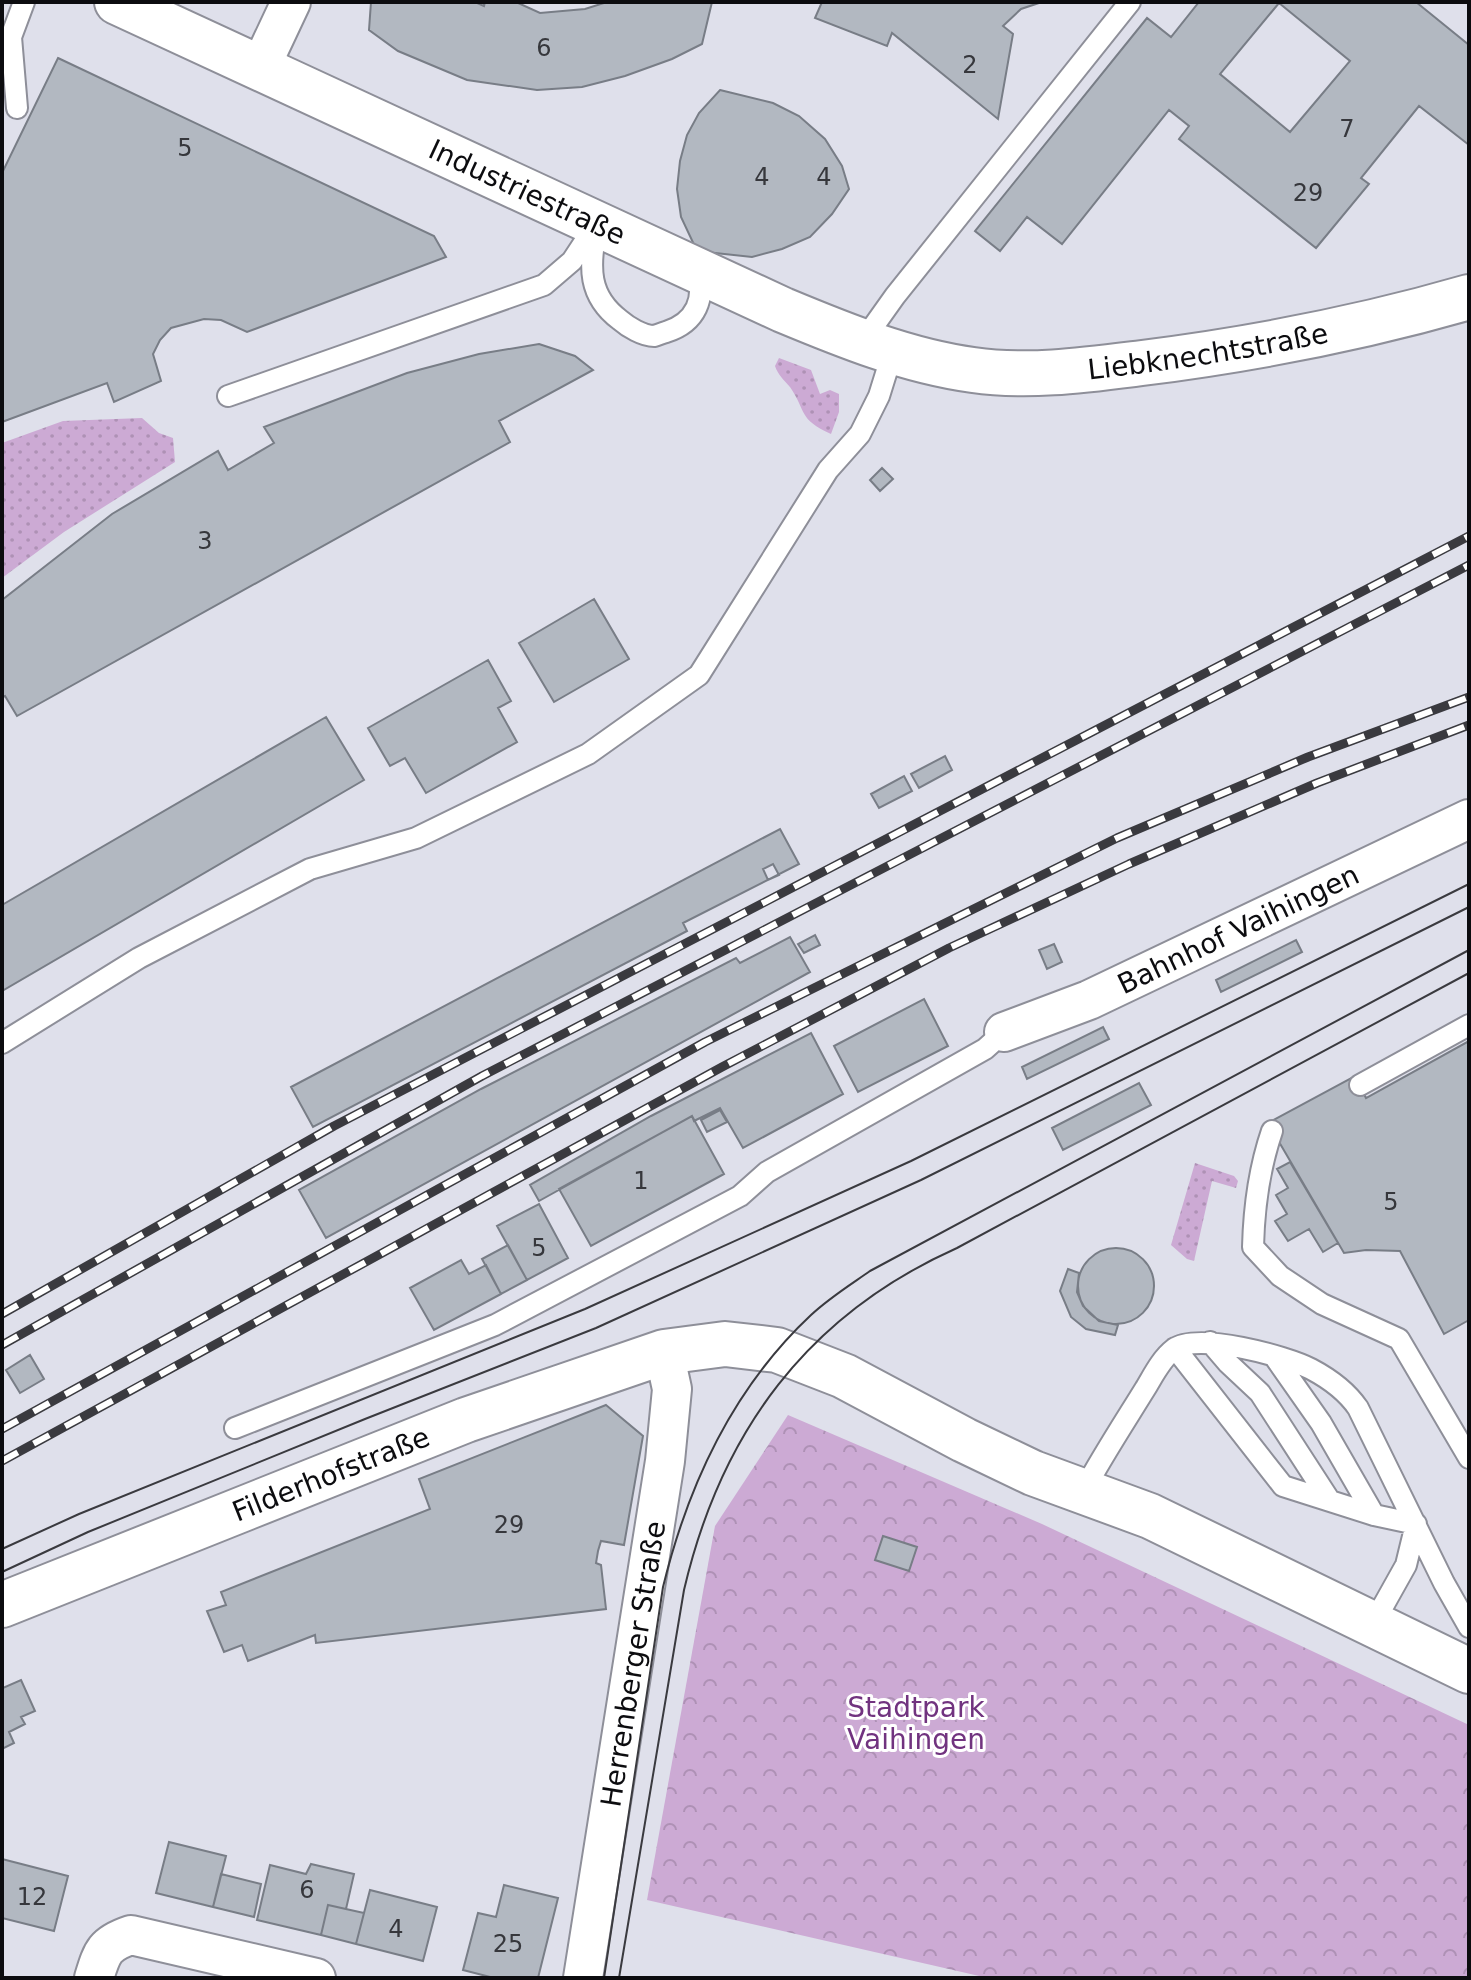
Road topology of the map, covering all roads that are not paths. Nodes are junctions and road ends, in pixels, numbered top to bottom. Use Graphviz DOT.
graph roads {
  1 [pos="24,2"];
  2 [pos="117,2"];
  3 [pos="291,2"];
  4 [pos="1130,2"];
  5 [pos="260,68"];
  6 [pos="17,108"];
  7 [pos="597,223"];
  8 [pos="694,267"];
  9 [pos="1469,297"];
  10 [pos="878,346"];
  11 [pos="942,365"];
  12 [pos="228,396"];
  13 [pos="1469,819"];
  14 [pos="1469,1025"];
  15 [pos="1004,1032"];
  16 [pos="2,1043"];
  17 [pos="1360,1085"];
  18 [pos="1272,1131"];
  19 [pos="1210,1342"];
  20 [pos="1175,1348"];
  21 [pos="664,1352"];
  22 [pos="1274,1356"];
  23 [pos="235,1428"];
  24 [pos="1469,1458"];
  25 [pos="1084,1490"];
  26 [pos="1330,1501"];
  27 [pos="1374,1515"];
  28 [pos="1416,1524"];
  29 [pos="2,1605"];
  30 [pos="1373,1624"];
  31 [pos="1469,1627"];
  32 [pos="1469,1671"];
  33 [pos="94,1978"];
  34 [pos="316,1978"];
  35 [pos="583,1978"];
  1 -- 6 [label="lane"];
  2 -- 5 [label="street, Industriestraße"];
  3 -- 5 [label="street"];
  4 -- 10 [label="lane"];
  5 -- 7 [label="street, Industriestraße"];
  7 -- 8 [label="street, Industriestraße"];
  7 -- 8 [label="lane"];
  7 -- 12 [label="lane"];
  8 -- 10 [label="street, Industriestraße"];
  9 -- 11 [label="street, Liebknechtstraße"];
  10 -- 11 [label="street, Industriestraße"];
  10 -- 16 [label="lane"];
  13 -- 15 [label="street, Bahnhof Vaihingen"];
  14 -- 17 [label="lane"];
  15 -- 23 [label="lane"];
  18 -- 24 [label="lane"];
  19 -- 20 [label="lane"];
  19 -- 22 [label="lane"];
  19 -- 26 [label="lane"];
  20 -- 25 [label="lane"];
  20 -- 26 [label="lane"];
  21 -- 25 [label="street, Filderhofstraße"];
  21 -- 29 [label="street, Filderhofstraße"];
  21 -- 35 [label="street, Herrenberger Straße"];
  22 -- 27 [label="lane"];
  22 -- 28 [label="lane"];
  25 -- 30 [label="street, Filderhofstraße"];
  26 -- 27 [label="lane"];
  27 -- 28 [label="lane"];
  28 -- 30 [label="lane"];
  28 -- 31 [label="lane"];
  30 -- 32 [label="street, Filderhofstraße"];
  33 -- 34 [label="street"];
}
